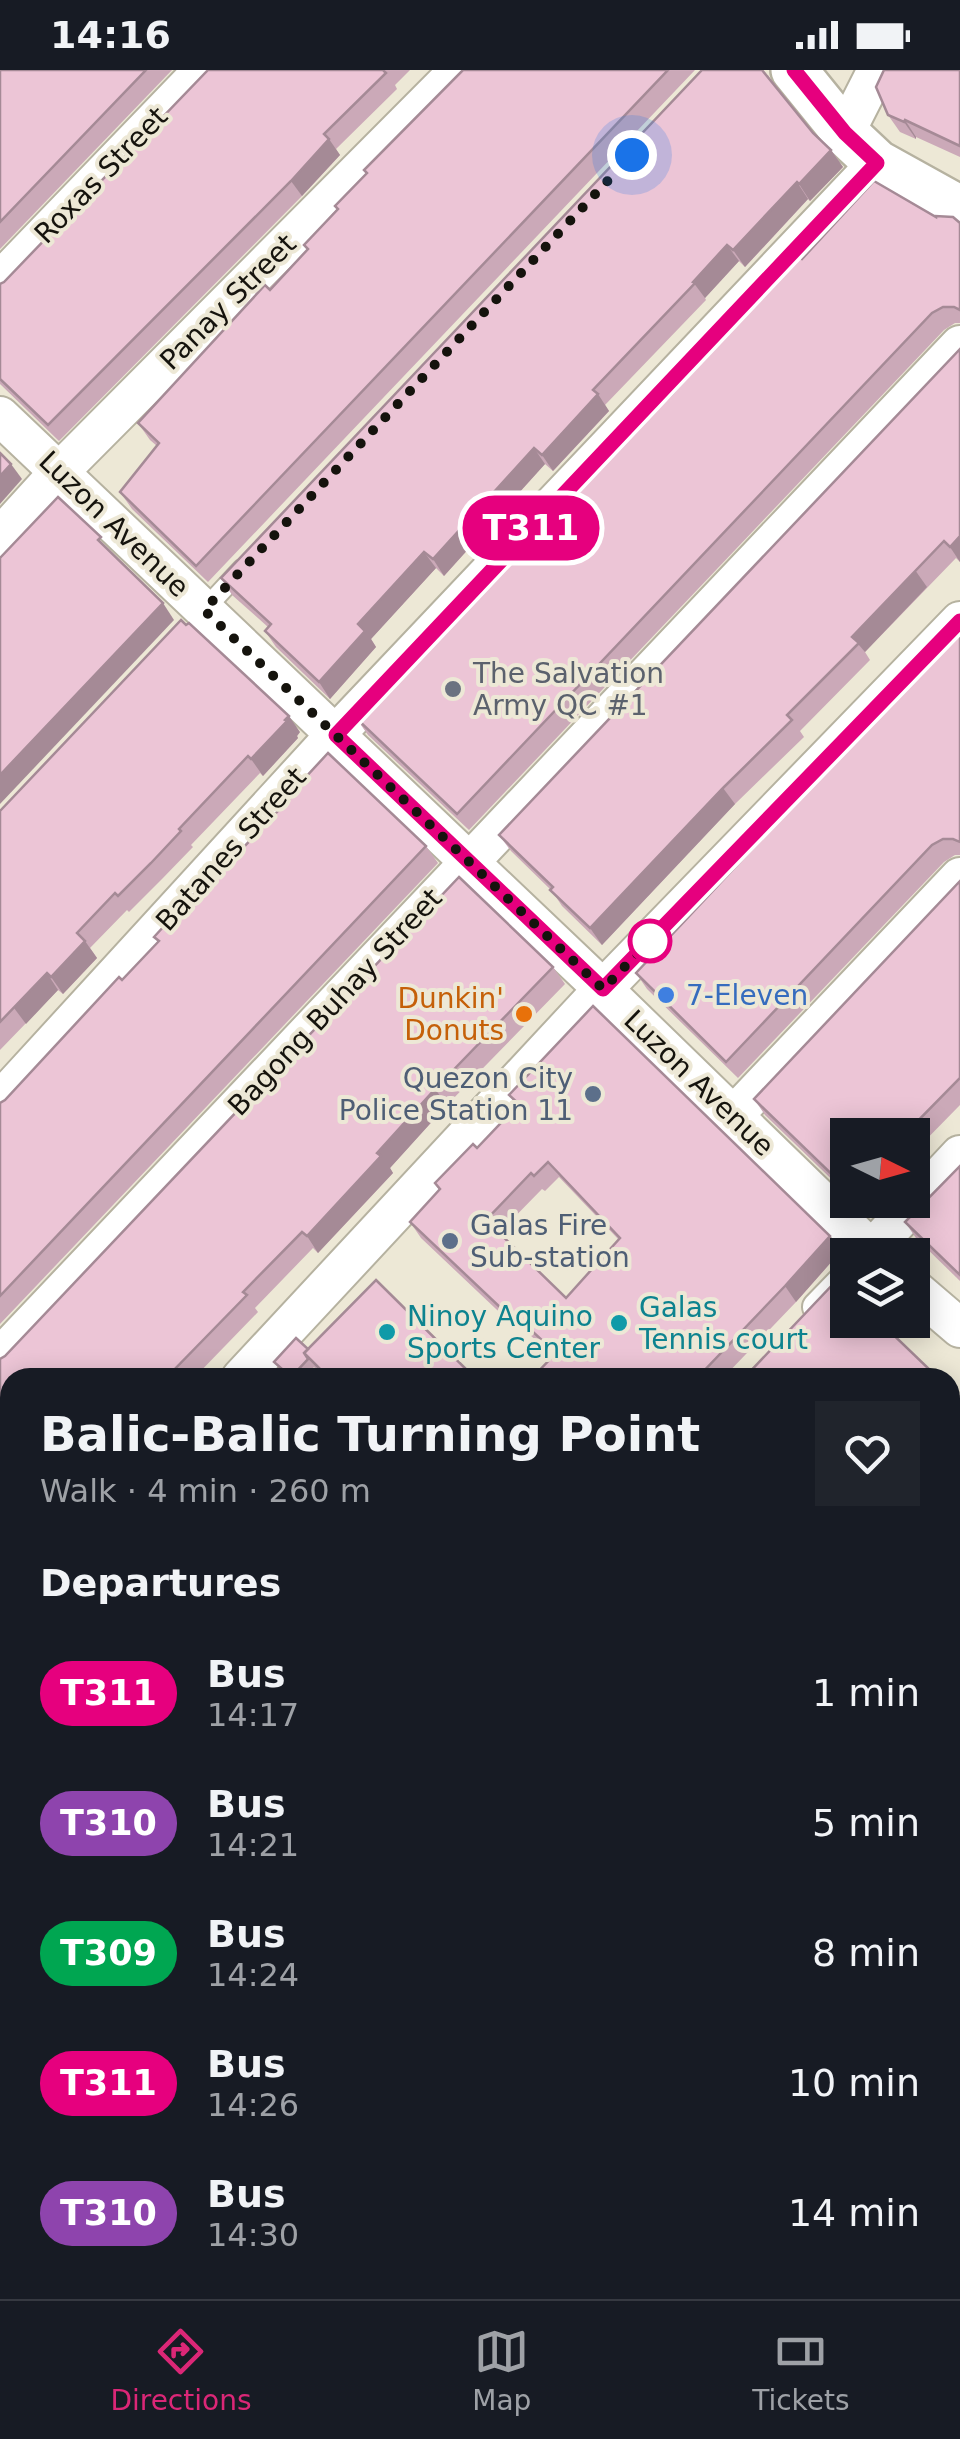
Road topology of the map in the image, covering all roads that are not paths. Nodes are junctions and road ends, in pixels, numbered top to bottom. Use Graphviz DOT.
graph roads {
  1 [pos="203,70"];
  2 [pos="458,70"];
  3 [pos="794,70"];
  4 [pos="876,70"];
  5 [pos="861,148"];
  6 [pos="960,209"];
  7 [pos="0,281"];
  8 [pos="960,345"];
  9 [pos="0,416"];
  10 [pos="59,472"];
  11 [pos="0,537"];
  12 [pos="257,553"];
  13 [pos="197,617"];
  14 [pos="960,621"];
  15 [pos="336,735"];
  16 [pos="468,861"];
  17 [pos="960,877"];
  18 [pos="603,989"];
  19 [pos="0,1101"];
  20 [pos="733,1116"];
  21 [pos="960,1155"];
  22 [pos="846,1238"];
  23 [pos="884,1238"];
  24 [pos="830,1295"];
  25 [pos="930,1302"];
  26 [pos="799,1326"];
  27 [pos="960,1328"];
  28 [pos="0,1356"];
  29 [pos="250,1368"];
  1 -- 7 [label="street, Roxas Street"];
  2 -- 10 [label="street, Panay Street"];
  3 -- 5 [label="street"];
  4 -- 5 [label="street, Batanes Street"];
  5 -- 6 [label="street"];
  5 -- 15 [label="street, Batanes Street"];
  8 -- 16 [label="street, Bagong Buhay Street"];
  9 -- 10 [label="street, Luzon Avenue"];
  10 -- 11 [label="street, Panay Street"];
  10 -- 13 [label="street, Luzon Avenue"];
  12 -- 13 [label="lane"];
  13 -- 15 [label="street, Luzon Avenue"];
  14 -- 18 [label="street"];
  15 -- 16 [label="street, Luzon Avenue"];
  15 -- 19 [label="street, Batanes Street"];
  16 -- 18 [label="street, Luzon Avenue"];
  16 -- 28 [label="street, Bagong Buhay Street"];
  17 -- 20 [label="street"];
  18 -- 20 [label="street, Luzon Avenue"];
  18 -- 29 [label="street"];
  20 -- 22 [label="street, Luzon Avenue"];
  21 -- 23 [label="street"];
  24 -- 26 [label="street"];
  25 -- 27 [label="street"];
}
